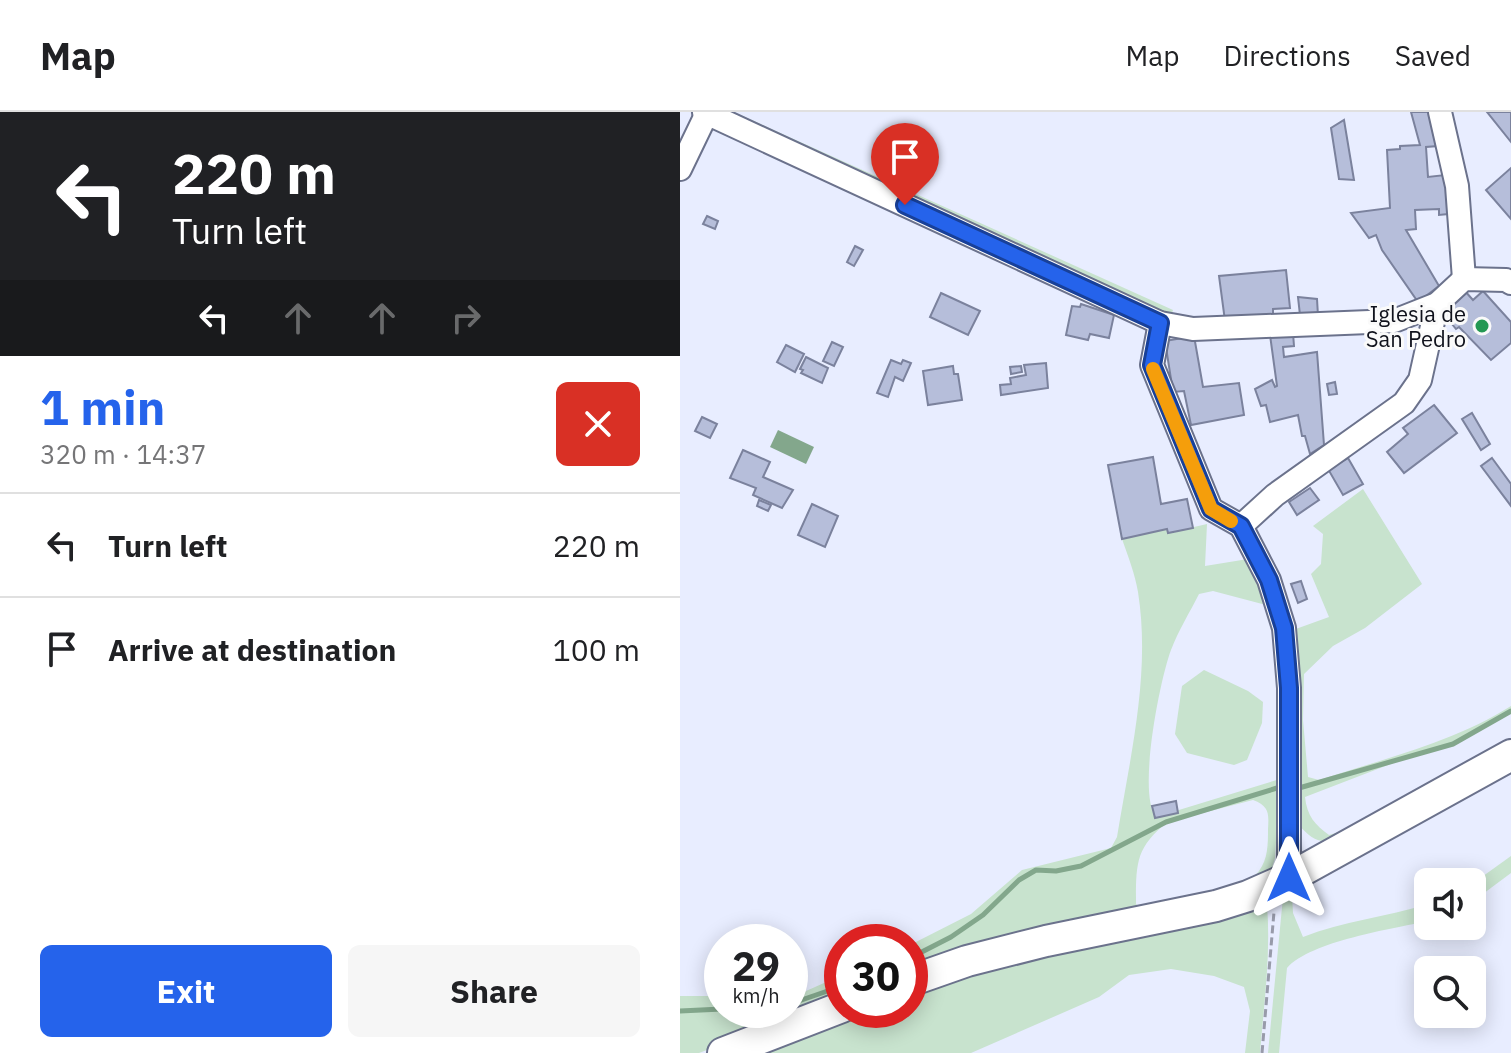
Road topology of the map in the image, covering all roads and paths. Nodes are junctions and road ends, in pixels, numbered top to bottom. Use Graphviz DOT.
graph roads {
  1 [pos="1440,112"];
  2 [pos="705,113"];
  3 [pos="680,169"];
  4 [pos="1464,279"];
  5 [pos="1511,283"];
  6 [pos="1437,304"];
  7 [pos="1160,323"];
  8 [pos="1241,526"];
  9 [pos="1511,755"];
  10 [pos="1283,881"];
  11 [pos="928,975"];
  12 [pos="824,1014"];
  13 [pos="723,1053"];
  14 [pos="1262,1053"];
  1 -- 4 [label="street"];
  2 -- 3 [label="street"];
  2 -- 7 [label="street"];
  4 -- 5 [label="street"];
  4 -- 6 [label="street"];
  6 -- 7 [label="street"];
  6 -- 8 [label="street"];
  7 -- 8 [label="street"];
  8 -- 10 [label="street"];
  9 -- 10 [label="street"];
  10 -- 11 [label="street"];
  10 -- 14 [label="path"];
  12 -- 13 [label="street"];
}
